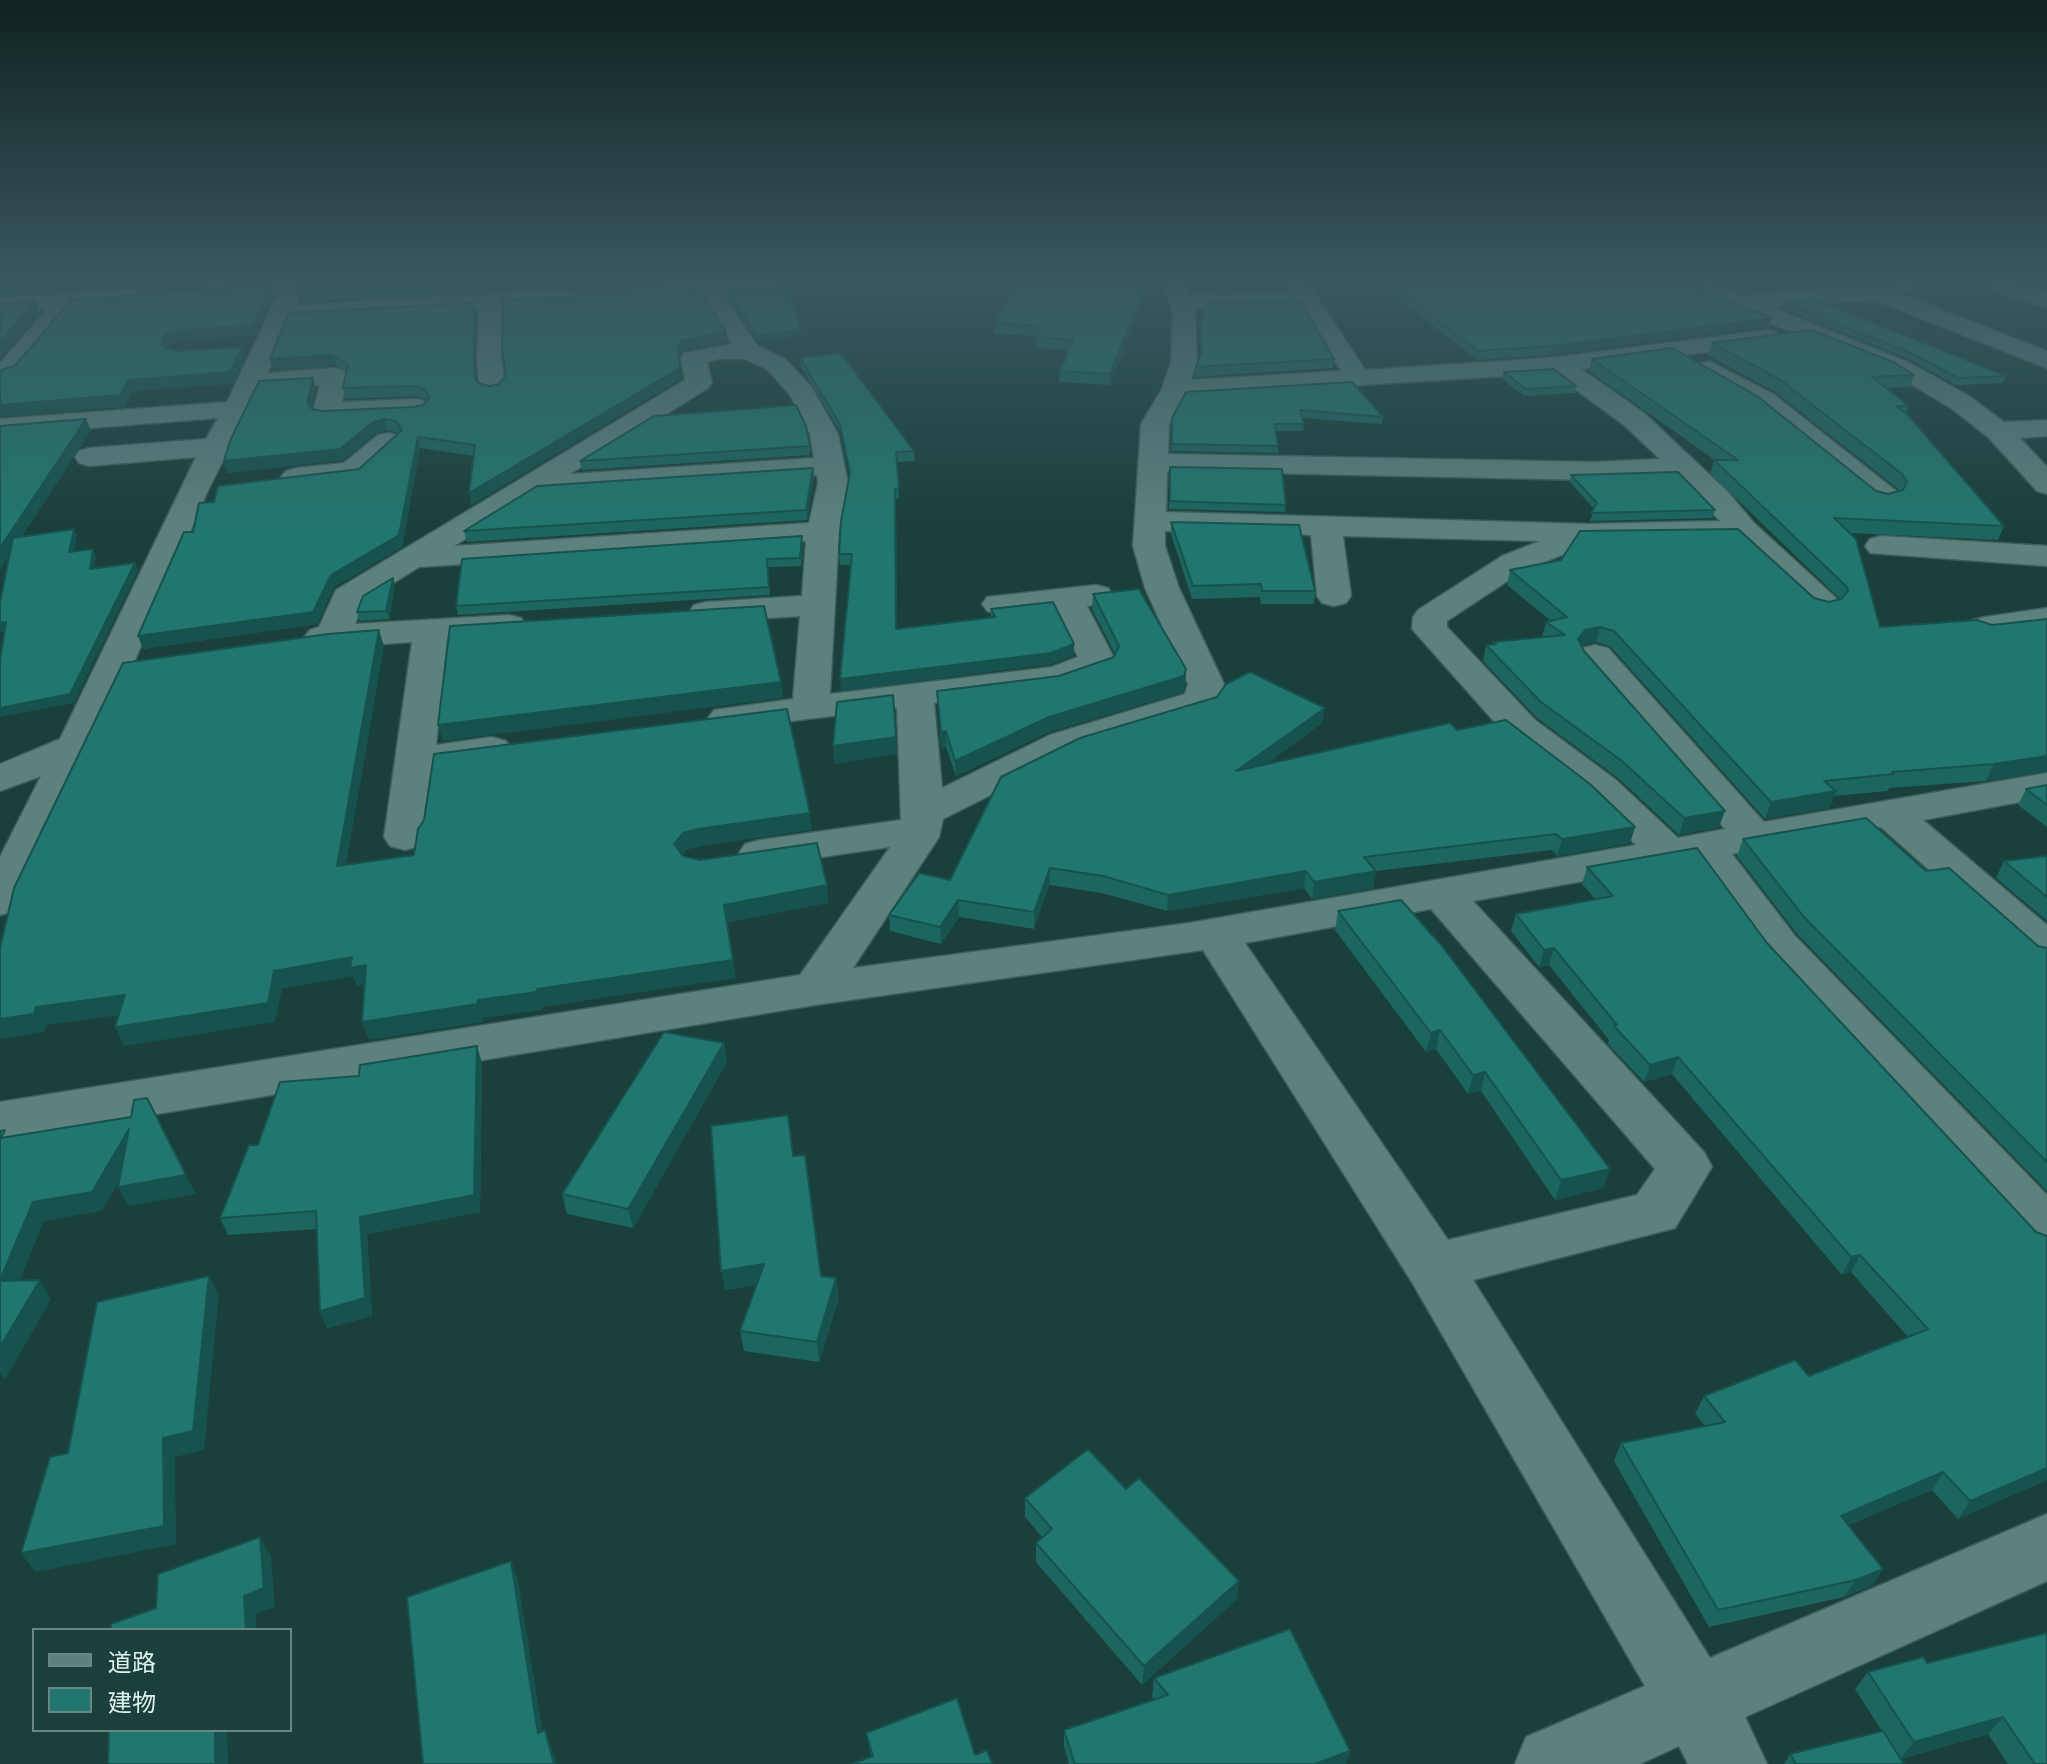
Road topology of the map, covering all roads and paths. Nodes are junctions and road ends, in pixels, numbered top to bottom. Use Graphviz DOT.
graph roads {
  1 [pos="249,366"];
  2 [pos="490,366"];
  3 [pos="695,366"];
  4 [pos="778,366"];
  5 [pos="1183,366"];
  6 [pos="1351,366"];
  7 [pos="1538,366"];
  8 [pos="1560,366"];
  9 [pos="1704,366"];
  10 [pos="1897,366"];
  11 [pos="1358,378"];
  12 [pos="492,386"];
  13 [pos="1175,389"];
  14 [pos="244,395"];
  15 [pos="416,407"];
  16 [pos="0,427"];
  17 [pos="2047,428"];
  18 [pos="1998,431"];
  19 [pos="388,441"];
  20 [pos="214,447"];
  21 [pos="89,457"];
  22 [pos="1152,462"];
  23 [pos="828,466"];
  24 [pos="1684,467"];
  25 [pos="273,479"];
  26 [pos="2047,485"];
  27 [pos="530,486"];
  28 [pos="1884,496"];
  29 [pos="1148,521"];
  30 [pos="1326,526"];
  31 [pos="1743,530"];
  32 [pos="823,531"];
  33 [pos="1565,533"];
  34 [pos="1881,546"];
  35 [pos="2047,556"];
  36 [pos="408,558"];
  37 [pos="1139,590"];
  38 [pos="1334,596"];
  39 [pos="1066,598"];
  40 [pos="999,604"];
  41 [pos="1823,604"];
  42 [pos="818,605"];
  43 [pos="679,614"];
  44 [pos="2047,618"];
  45 [pos="539,623"];
  46 [pos="1985,627"];
  47 [pos="431,630"];
  48 [pos="333,636"];
  49 [pos="286,642"];
  50 [pos="1595,656"];
  51 [pos="915,696"];
  52 [pos="811,707"];
  53 [pos="700,721"];
  54 [pos="526,745"];
  55 [pos="73,747"];
  56 [pos="415,760"];
  57 [pos="0,779"];
  58 [pos="2047,785"];
  59 [pos="1890,813"];
  60 [pos="921,821"];
  61 [pos="405,837"];
  62 [pos="1754,837"];
  63 [pos="1686,849"];
  64 [pos="718,859"];
  65 [pos="1441,893"];
  66 [pos="0,901"];
  67 [pos="1215,933"];
  68 [pos="2047,950"];
  69 [pos="815,989"];
  70 [pos="0,1121"];
  71 [pos="2047,1232"];
  72 [pos="1434,1267"];
  73 [pos="2047,1547"];
  74 [pos="1712,1734"];
  75 [pos="1553,1764"];
  1 -- 14 [label="street"];
  2 -- 12 [label="street"];
  3 -- 27 [label="street"];
  4 -- 23 [label="street"];
  5 -- 13 [label="street"];
  6 -- 11 [label="street"];
  7 -- 11 [label="street"];
  8 -- 24 [label="street"];
  9 -- 28 [label="street"];
  10 -- 18 [label="street"];
  11 -- 13 [label="street"];
  13 -- 22 [label="street"];
  14 -- 15 [label="street"];
  14 -- 16 [label="street"];
  14 -- 20 [label="street"];
  17 -- 18 [label="street"];
  18 -- 26 [label="street"];
  19 -- 25 [label="street"];
  20 -- 21 [label="street"];
  20 -- 55 [label="street"];
  22 -- 24 [label="street"];
  22 -- 29 [label="street"];
  23 -- 27 [label="street"];
  23 -- 32 [label="street"];
  24 -- 31 [label="street"];
  27 -- 36 [label="street"];
  29 -- 30 [label="street"];
  29 -- 37 [label="street"];
  30 -- 33 [label="street"];
  30 -- 38 [label="street"];
  31 -- 33 [label="street"];
  31 -- 41 [label="street"];
  32 -- 36 [label="street"];
  32 -- 42 [label="street"];
  33 -- 63 [label="street"];
  34 -- 35 [label="street"];
  36 -- 48 [label="street"];
  37 -- 39 [label="street"];
  37 -- 60 [label="street"];
  39 -- 40 [label="street"];
  39 -- 51 [label="street"];
  42 -- 43 [label="street"];
  42 -- 52 [label="street"];
  44 -- 46 [label="street"];
  45 -- 47 [label="street"];
  47 -- 48 [label="street"];
  47 -- 56 [label="street"];
  48 -- 49 [label="street"];
  50 -- 62 [label="street"];
  51 -- 52 [label="street"];
  51 -- 60 [label="street"];
  52 -- 53 [label="street"];
  54 -- 56 [label="street"];
  55 -- 57 [label="street"];
  55 -- 66 [label="street"];
  56 -- 61 [label="street"];
  58 -- 59 [label="street"];
  59 -- 62 [label="street"];
  59 -- 68 [label="street"];
  60 -- 64 [label="street"];
  60 -- 69 [label="street"];
  62 -- 63 [label="street"];
  63 -- 65 [label="street"];
  63 -- 71 [label="street"];
  65 -- 67 [label="street"];
  65 -- 72 [label="street"];
  67 -- 69 [label="street"];
  67 -- 72 [label="street"];
  69 -- 70 [label="street"];
  72 -- 74 [label="street"];
  73 -- 74 [label="street"];
  74 -- 75 [label="street"];
}
